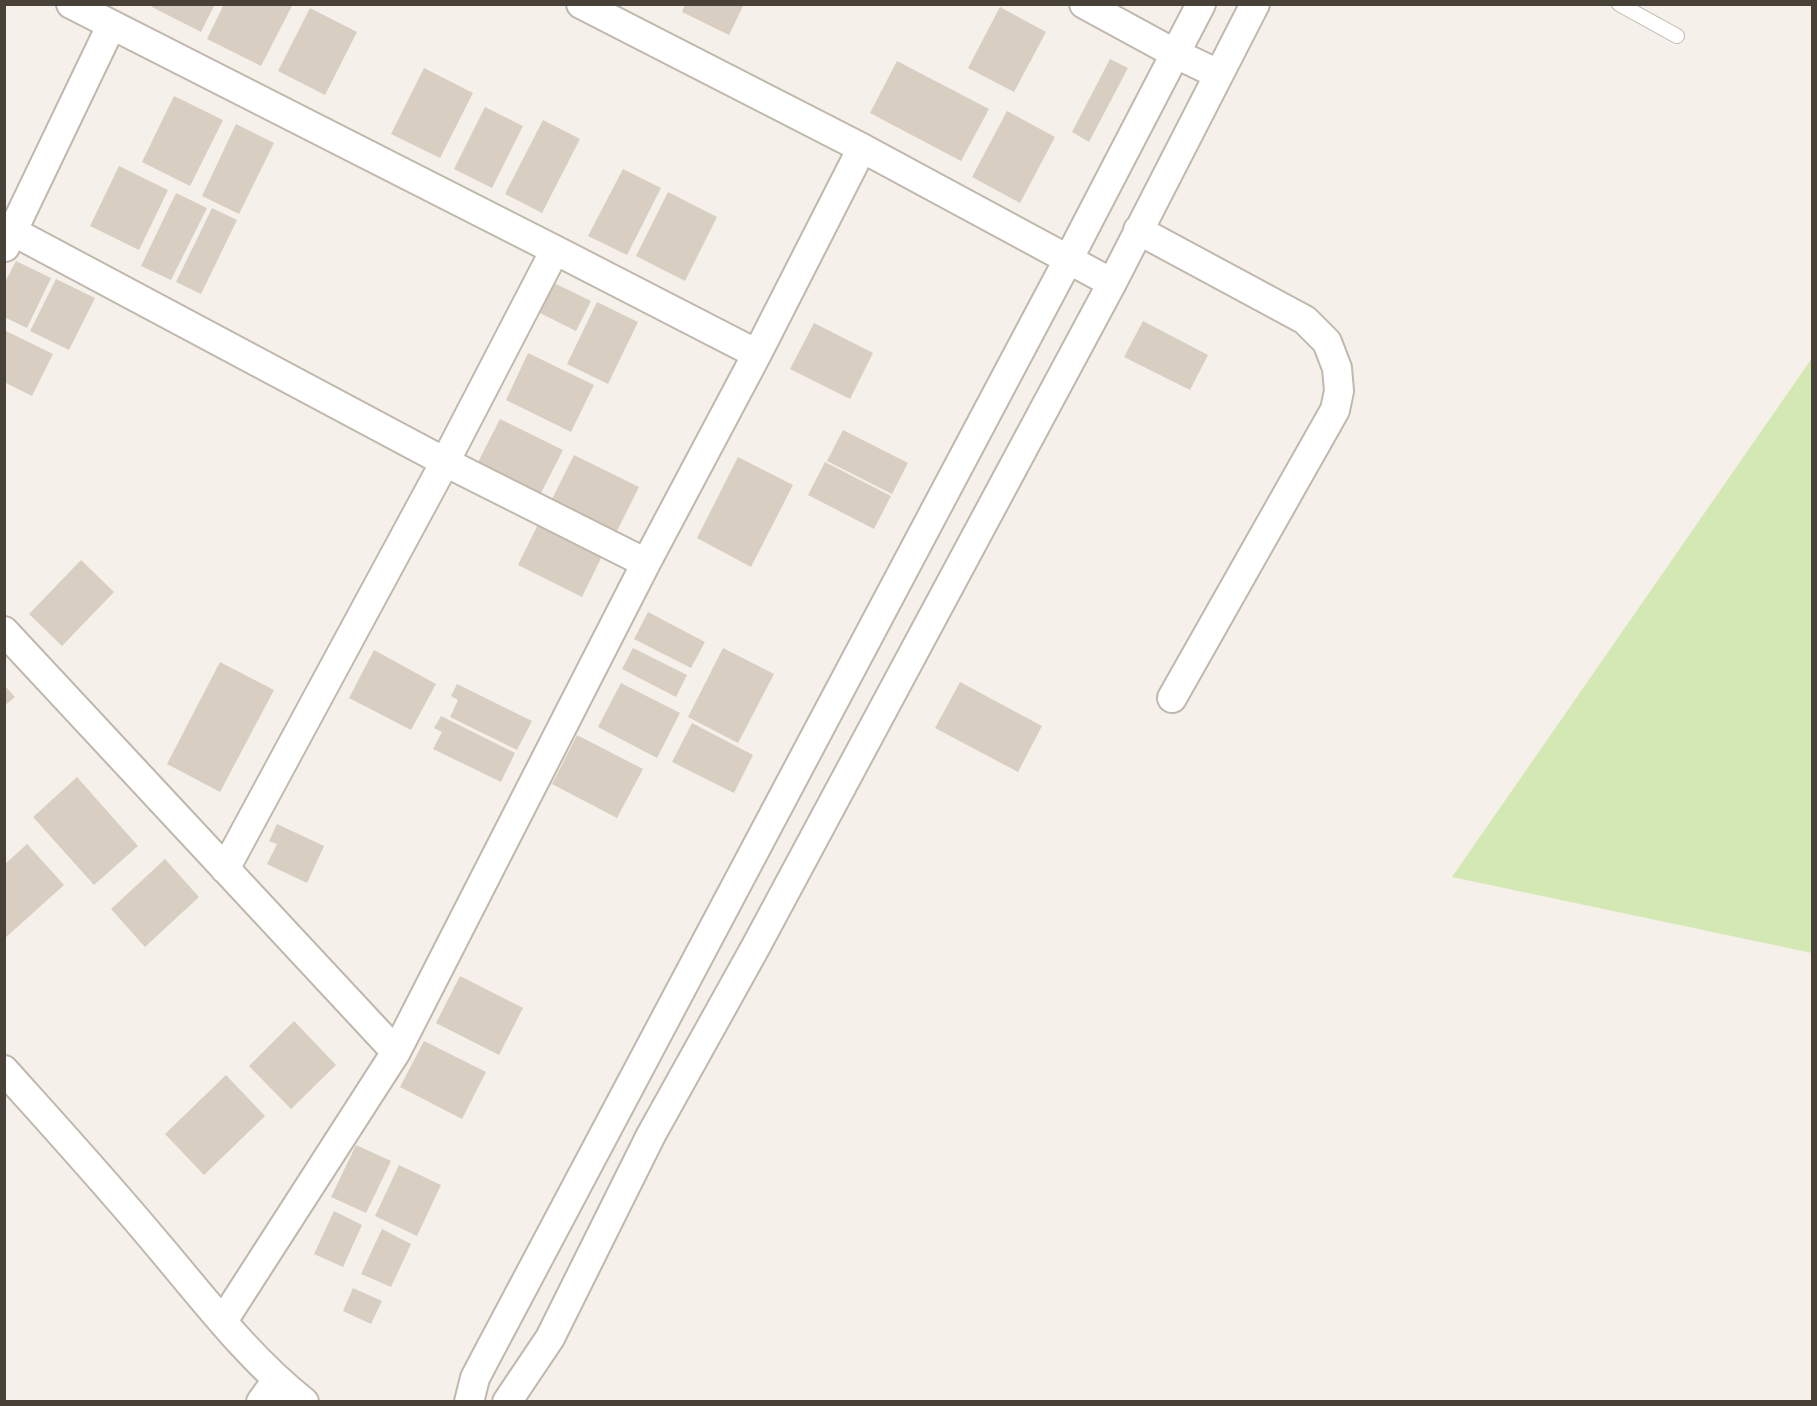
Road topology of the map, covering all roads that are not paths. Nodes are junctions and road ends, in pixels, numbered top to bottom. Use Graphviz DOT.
graph roads {
  1 [pos="71,4"];
  2 [pos="581,4"];
  3 [pos="1084,4"];
  4 [pos="1201,4"];
  5 [pos="1255,4"];
  6 [pos="1619,4"];
  7 [pos="111,26"];
  8 [pos="1677,36"];
  9 [pos="1174,53"];
  10 [pos="1218,74"];
  11 [pos="862,148"];
  12 [pos="1138,230"];
  13 [pos="9,241"];
  14 [pos="555,250"];
  15 [pos="1068,260"];
  16 [pos="1112,284"];
  17 [pos="757,354"];
  18 [pos="445,462"];
  19 [pos="646,563"];
  20 [pos="4,631"];
  21 [pos="1172,698"];
  22 [pos="225,869"];
  23 [pos="396,1052"];
  24 [pos="4,1070"];
  25 [pos="223,1321"];
  26 [pos="269,1391"];
  27 [pos="304,1401"];
  28 [pos="469,1401"];
  29 [pos="507,1401"];
  1 -- 7 [label="street"];
  2 -- 11 [label="street"];
  3 -- 9 [label="street"];
  4 -- 9 [label="street"];
  5 -- 10 [label="street"];
  6 -- 8 [label="lane"];
  7 -- 13 [label="street"];
  7 -- 14 [label="street"];
  9 -- 10 [label="street"];
  9 -- 15 [label="street"];
  10 -- 12 [label="street"];
  11 -- 15 [label="street"];
  11 -- 17 [label="street"];
  12 -- 16 [label="street"];
  12 -- 21 [label="street"];
  13 -- 18 [label="street"];
  14 -- 17 [label="street"];
  14 -- 18 [label="street"];
  15 -- 16 [label="street"];
  15 -- 28 [label="street"];
  16 -- 29 [label="street"];
  17 -- 19 [label="street"];
  18 -- 19 [label="street"];
  18 -- 22 [label="street"];
  19 -- 23 [label="street"];
  20 -- 22 [label="street"];
  22 -- 23 [label="street"];
  23 -- 25 [label="street"];
  24 -- 25 [label="street"];
  25 -- 26 [label="street"];
  26 -- 27 [label="street"];
}
